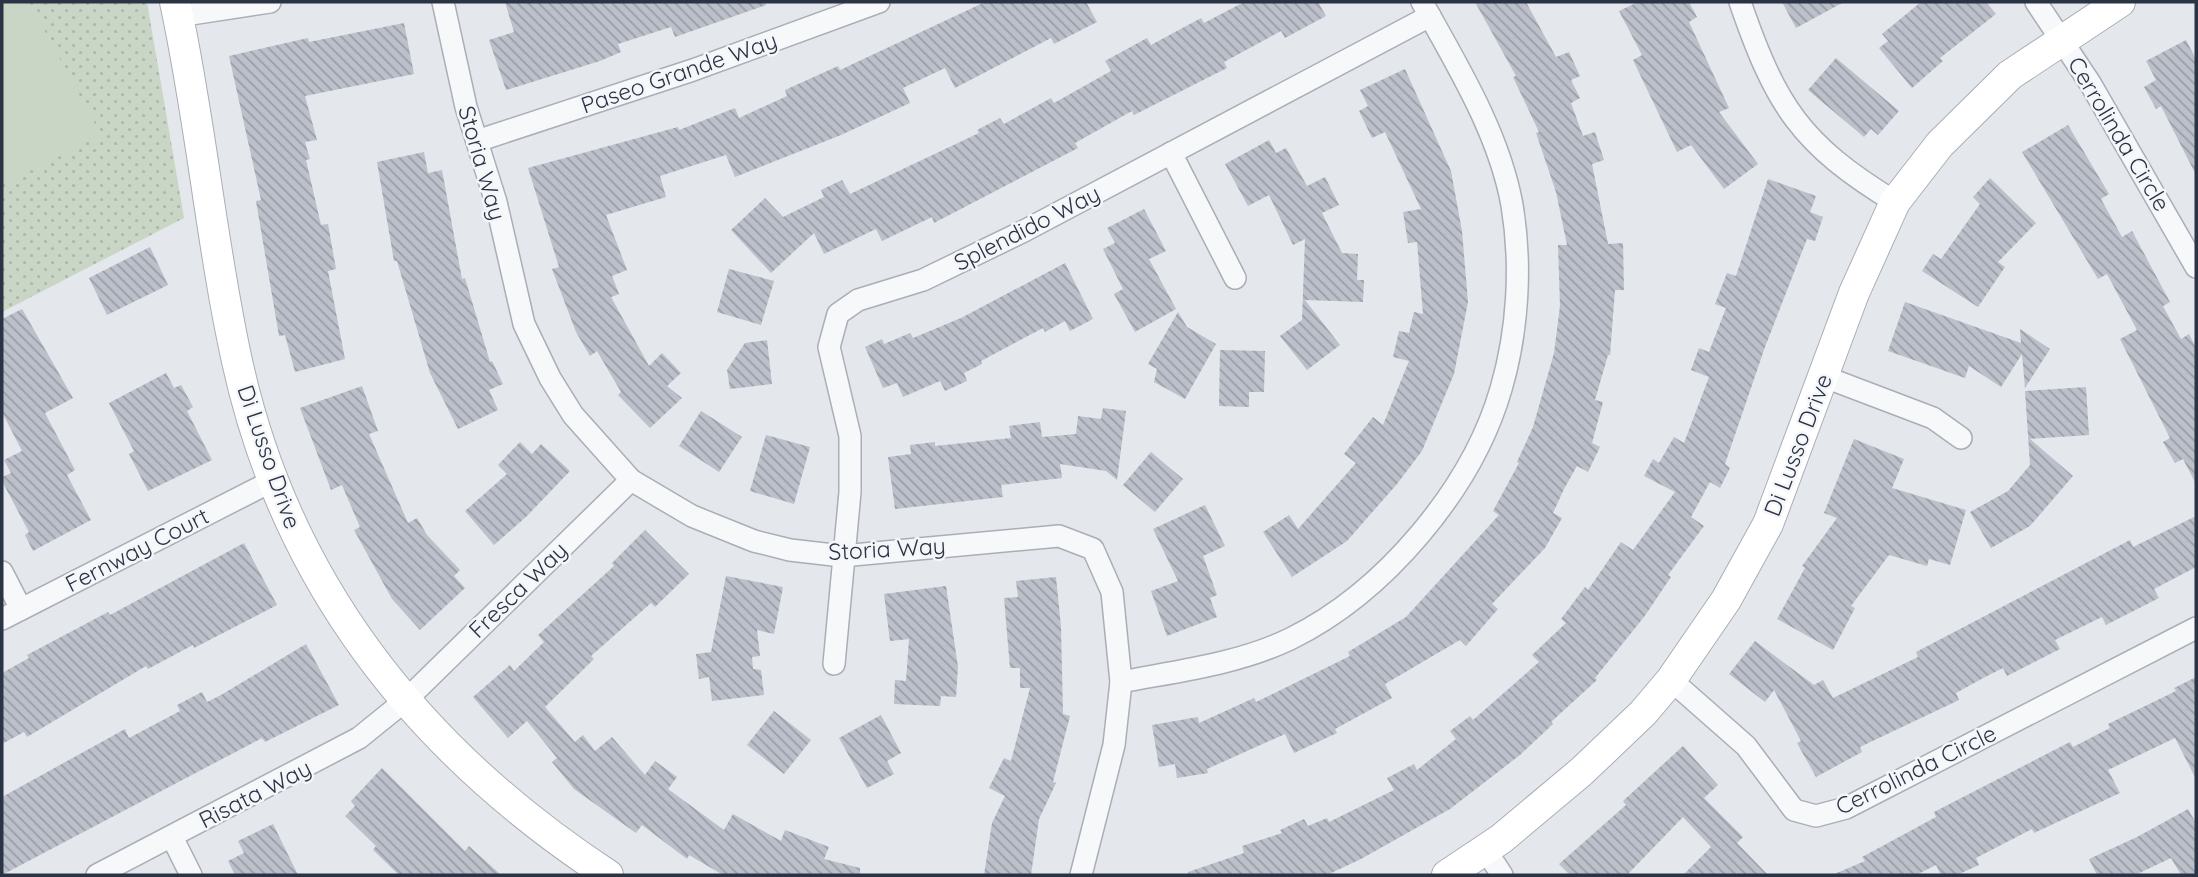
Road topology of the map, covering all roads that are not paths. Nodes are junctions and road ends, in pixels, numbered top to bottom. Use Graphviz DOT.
graph roads {
  1 [pos="270,2"];
  2 [pos="443,2"];
  3 [pos="879,2"];
  4 [pos="1740,2"];
  5 [pos="2036,2"];
  6 [pos="2120,2"];
  7 [pos="176,9"];
  8 [pos="1426,9"];
  9 [pos="2061,39"];
  10 [pos="477,141"];
  11 [pos="1171,153"];
  12 [pos="1895,202"];
  13 [pos="2196,267"];
  14 [pos="1235,278"];
  15 [pos="1825,377"];
  16 [pos="1961,438"];
  17 [pos="631,480"];
  18 [pos="272,481"];
  19 [pos="842,556"];
  20 [pos="2,572"];
  21 [pos="11,614"];
  22 [pos="2196,628"];
  23 [pos="834,664"];
  24 [pos="1671,680"];
  25 [pos="1121,682"];
  26 [pos="406,700"];
  27 [pos="172,837"];
  28 [pos="1485,849"];
  29 [pos="97,875"];
  30 [pos="191,875"];
  31 [pos="608,875"];
  32 [pos="1081,875"];
  33 [pos="1447,875"];
  34 [pos="1502,875"];
  1 -- 7 [label="street"];
  2 -- 10 [label="street, Storia Way"];
  3 -- 10 [label="street, Paseo Grande Way"];
  4 -- 12 [label="street"];
  5 -- 9 [label="street, Cerrolinda Circle"];
  6 -- 9 [label="street, Di Lusso Drive"];
  7 -- 18 [label="street, Di Lusso Drive"];
  8 -- 11 [label="street, Splendido Way"];
  8 -- 25 [label="street"];
  9 -- 12 [label="street, Di Lusso Drive"];
  9 -- 13 [label="street, Cerrolinda Circle"];
  10 -- 17 [label="street, Storia Way"];
  11 -- 14 [label="street"];
  11 -- 19 [label="street, Splendido Way"];
  12 -- 15 [label="street, Di Lusso Drive"];
  15 -- 16 [label="street"];
  15 -- 24 [label="street, Di Lusso Drive"];
  17 -- 19 [label="street, Storia Way"];
  17 -- 26 [label="street, Fresca Way"];
  18 -- 21 [label="street, Fernway Court"];
  18 -- 26 [label="street, Di Lusso Drive"];
  19 -- 23 [label="street, Splendido Way"];
  19 -- 25 [label="street, Storia Way"];
  20 -- 21 [label="street"];
  22 -- 24 [label="street, Cerrolinda Circle"];
  24 -- 28 [label="street, Di Lusso Drive"];
  25 -- 32 [label="street, Storia Way"];
  26 -- 27 [label="street, Risata Way"];
  26 -- 31 [label="street, Di Lusso Drive"];
  27 -- 29 [label="street, Risata Way"];
  27 -- 30 [label="street"];
  28 -- 33 [label="street, Di Lusso Drive"];
  28 -- 34 [label="street"];
}
